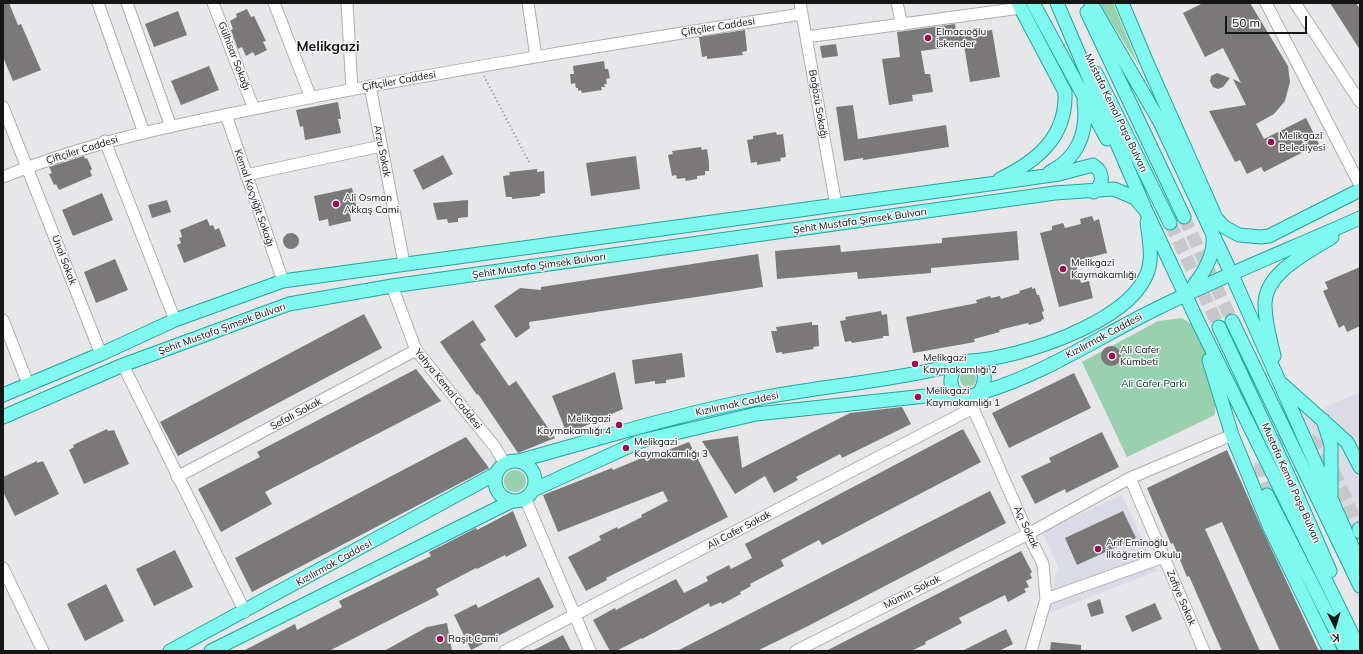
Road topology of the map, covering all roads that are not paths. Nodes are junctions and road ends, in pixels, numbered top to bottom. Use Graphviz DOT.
graph roads {
  1 [pos="98,3"];
  2 [pos="127,3"];
  3 [pos="213,3"];
  4 [pos="274,3"];
  5 [pos="347,3"];
  6 [pos="528,3"];
  7 [pos="897,3"];
  8 [pos="1033,3"];
  9 [pos="1057,3"];
  10 [pos="1061,3"];
  11 [pos="1083,3"];
  12 [pos="1090,3"];
  13 [pos="1122,3"];
  14 [pos="1132,3"];
  15 [pos="1266,3"];
  16 [pos="1295,3"];
  17 [pos="1019,6"];
  18 [pos="800,8"];
  19 [pos="902,25"];
  20 [pos="806,37"];
  21 [pos="536,57"];
  22 [pos="1145,60"];
  23 [pos="370,86"];
  24 [pos="352,90"];
  25 [pos="1083,94"];
  26 [pos="311,98"];
  27 [pos="1360,102"];
  28 [pos="3,107"];
  29 [pos="254,109"];
  30 [pos="226,115"];
  31 [pos="1160,122"];
  32 [pos="171,127"];
  33 [pos="144,132"];
  34 [pos="105,141"];
  35 [pos="381,146"];
  36 [pos="28,167"];
  37 [pos="246,175"];
  38 [pos="3,177"];
  39 [pos="1035,177"];
  40 [pos="989,184"];
  41 [pos="1360,185"];
  42 [pos="1360,190"];
  43 [pos="1094,192"];
  44 [pos="836,205"];
  45 [pos="1146,211"];
  46 [pos="1184,217"];
  47 [pos="1360,218"];
  48 [pos="1170,224"];
  49 [pos="1211,232"];
  50 [pos="404,263"];
  51 [pos="1232,274"];
  52 [pos="283,281"];
  53 [pos="392,286"];
  54 [pos="1185,295"];
  55 [pos="3,320"];
  56 [pos="175,320"];
  57 [pos="1232,321"];
  58 [pos="1199,324"];
  59 [pos="1219,327"];
  60 [pos="416,350"];
  61 [pos="101,354"];
  62 [pos="965,362"];
  63 [pos="123,366"];
  64 [pos="1279,381"];
  65 [pos="28,384"];
  66 [pos="3,394"];
  67 [pos="970,398"];
  68 [pos="3,416"];
  69 [pos="1323,420"];
  70 [pos="1232,435"];
  71 [pos="507,466"];
  72 [pos="1360,467"];
  73 [pos="177,477"];
  74 [pos="1130,478"];
  75 [pos="1266,495"];
  76 [pos="523,496"];
  77 [pos="1331,500"];
  78 [pos="1028,534"];
  79 [pos="1164,557"];
  80 [pos="1360,564"];
  81 [pos="3,568"];
  82 [pos="1360,586"];
  83 [pos="1046,599"];
  84 [pos="245,612"];
  85 [pos="576,615"];
  86 [pos="1360,640"];
  87 [pos="1360,650"];
  88 [pos="43,651"];
  89 [pos="170,651"];
  90 [pos="211,651"];
  91 [pos="505,651"];
  92 [pos="590,651"];
  93 [pos="796,651"];
  94 [pos="1031,651"];
  95 [pos="1204,651"];
  96 [pos="1330,651"];
  97 [pos="1346,651"];
  1 -- 33 [label="street"];
  2 -- 32 [label="street"];
  3 -- 29 [label="street, Gülhisar Sokağı"];
  4 -- 26 [label="street"];
  5 -- 24 [label="street"];
  6 -- 21 [label="street"];
  7 -- 19 [label="street"];
  8 -- 25 [label="main road"];
  9 -- 45 [label="main road"];
  10 -- 48 [label="main road, Mustafa Kemal Paşa Bulvarı"];
  11 -- 46 [label="main road, Mustafa Kemal Paşa Bulvarı"];
  12 -- 31 [label="main road"];
  13 -- 22 [label="main road"];
  14 -- 22 [label="main road"];
  15 -- 41 [label="street"];
  16 -- 27 [label="street"];
  17 -- 19 [label="street"];
  17 -- 40 [label="main road"];
  18 -- 20 [label="street, Bağözü Sokağı"];
  18 -- 21 [label="street, Çiftçiler Caddesi"];
  19 -- 20 [label="street"];
  20 -- 44 [label="street, Bağözü Sokağı"];
  21 -- 23 [label="street, Çiftçiler Caddesi"];
  22 -- 31 [label="main road"];
  22 -- 42 [label="main road"];
  23 -- 24 [label="street, Çiftçiler Caddesi"];
  23 -- 35 [label="street, Arzu Sokak"];
  24 -- 26 [label="street, Çiftçiler Caddesi"];
  25 -- 39 [label="main road"];
  25 -- 45 [label="main road"];
  26 -- 29 [label="street, Çiftçiler Caddesi"];
  28 -- 36 [label="street, Ünal Sokak"];
  29 -- 30 [label="street, Çiftçiler Caddesi"];
  30 -- 32 [label="street, Çiftçiler Caddesi"];
  30 -- 37 [label="street, Kemal Koçyiğit Sokağı"];
  31 -- 49 [label="main road"];
  32 -- 33 [label="street, Çiftçiler Caddesi"];
  33 -- 34 [label="street, Çiftçiler Caddesi"];
  34 -- 36 [label="street, Çiftçiler Caddesi"];
  34 -- 56 [label="street"];
  35 -- 37 [label="street"];
  35 -- 50 [label="street, Arzu Sokak"];
  36 -- 38 [label="street, Çiftçiler Caddesi"];
  36 -- 61 [label="street, Ünal Sokak"];
  37 -- 52 [label="street, Kemal Koçyiğit Sokağı"];
  39 -- 40 [label="main road, Şehit Mustafa Şimsek Bulvarı"];
  39 -- 43 [label="main road"];
  40 -- 44 [label="main road, Şehit Mustafa Şimsek Bulvarı"];
  43 -- 45 [label="main road, Şehit Mustafa Şimsek Bulvarı"];
  43 -- 53 [label="main road, Şehit Mustafa Şimsek Bulvarı"];
  44 -- 50 [label="main road, Şehit Mustafa Şimsek Bulvarı"];
  45 -- 54 [label="main road"];
  45 -- 62 [label="main road, Kızılırmak Caddesi"];
  47 -- 51 [label="main road, Kızılırmak Caddesi"];
  47 -- 64 [label="main road"];
  49 -- 51 [label="main road"];
  49 -- 54 [label="main road"];
  50 -- 52 [label="main road, Şehit Mustafa Şimsek Bulvarı"];
  51 -- 54 [label="main road, Kızılırmak Caddesi"];
  51 -- 64 [label="main road"];
  52 -- 56 [label="main road, Şehit Mustafa Şimsek Bulvarı"];
  53 -- 60 [label="street, Yahya Kemal Caddesi"];
  53 -- 63 [label="main road, Şehit Mustafa Şimsek Bulvarı"];
  54 -- 58 [label="main road"];
  54 -- 67 [label="main road, Kızılırmak Caddesi"];
  55 -- 65 [label="street"];
  56 -- 61 [label="main road, Şehit Mustafa Şimsek Bulvarı"];
  57 -- 82 [label="main road, Mustafa Kemal Paşa Bulvarı"];
  58 -- 70 [label="main road"];
  58 -- 87 [label="main road"];
  59 -- 86 [label="main road, Mustafa Kemal Paşa Bulvarı"];
  60 -- 71 [label="street, Yahya Kemal Caddesi"];
  60 -- 73 [label="street, Sefalı Sokak"];
  61 -- 65 [label="main road, Şehit Mustafa Şimsek Bulvarı"];
  62 -- 67 [label="main road"];
  62 -- 67 [label="main road"];
  62 -- 71 [label="main road, Kızılırmak Caddesi"];
  63 -- 68 [label="main road, Şehit Mustafa Şimsek Bulvarı"];
  63 -- 73 [label="street"];
  64 -- 69 [label="main road"];
  64 -- 77 [label="main road"];
  65 -- 66 [label="main road, Şehit Mustafa Şimsek Bulvarı"];
  67 -- 76 [label="main road, Kızılırmak Caddesi"];
  67 -- 78 [label="street, Açı Sokak"];
  67 -- 85 [label="street, Ali Cafer Sokak"];
  69 -- 72 [label="main road"];
  69 -- 77 [label="main road"];
  70 -- 74 [label="street, Mümin Sokak"];
  70 -- 96 [label="main road"];
  71 -- 76 [label="main road"];
  71 -- 76 [label="main road"];
  71 -- 84 [label="main road, Kızılırmak Caddesi"];
  73 -- 84 [label="street"];
  74 -- 78 [label="street, Mümin Sokak"];
  74 -- 79 [label="street, Zafiye Sokak"];
  75 -- 97 [label="main road"];
  76 -- 85 [label="street"];
  76 -- 90 [label="main road, Kızılırmak Caddesi"];
  77 -- 80 [label="main road"];
  78 -- 83 [label="street, Açı Sokak"];
  78 -- 93 [label="street, Mümin Sokak"];
  79 -- 83 [label="street"];
  79 -- 95 [label="street, Zafiye Sokak"];
  81 -- 88 [label="street"];
  83 -- 94 [label="street, Açı Sokak"];
  84 -- 89 [label="main road, Kızılırmak Caddesi"];
  85 -- 91 [label="street, Ali Cafer Sokak"];
  85 -- 92 [label="street"];
}
